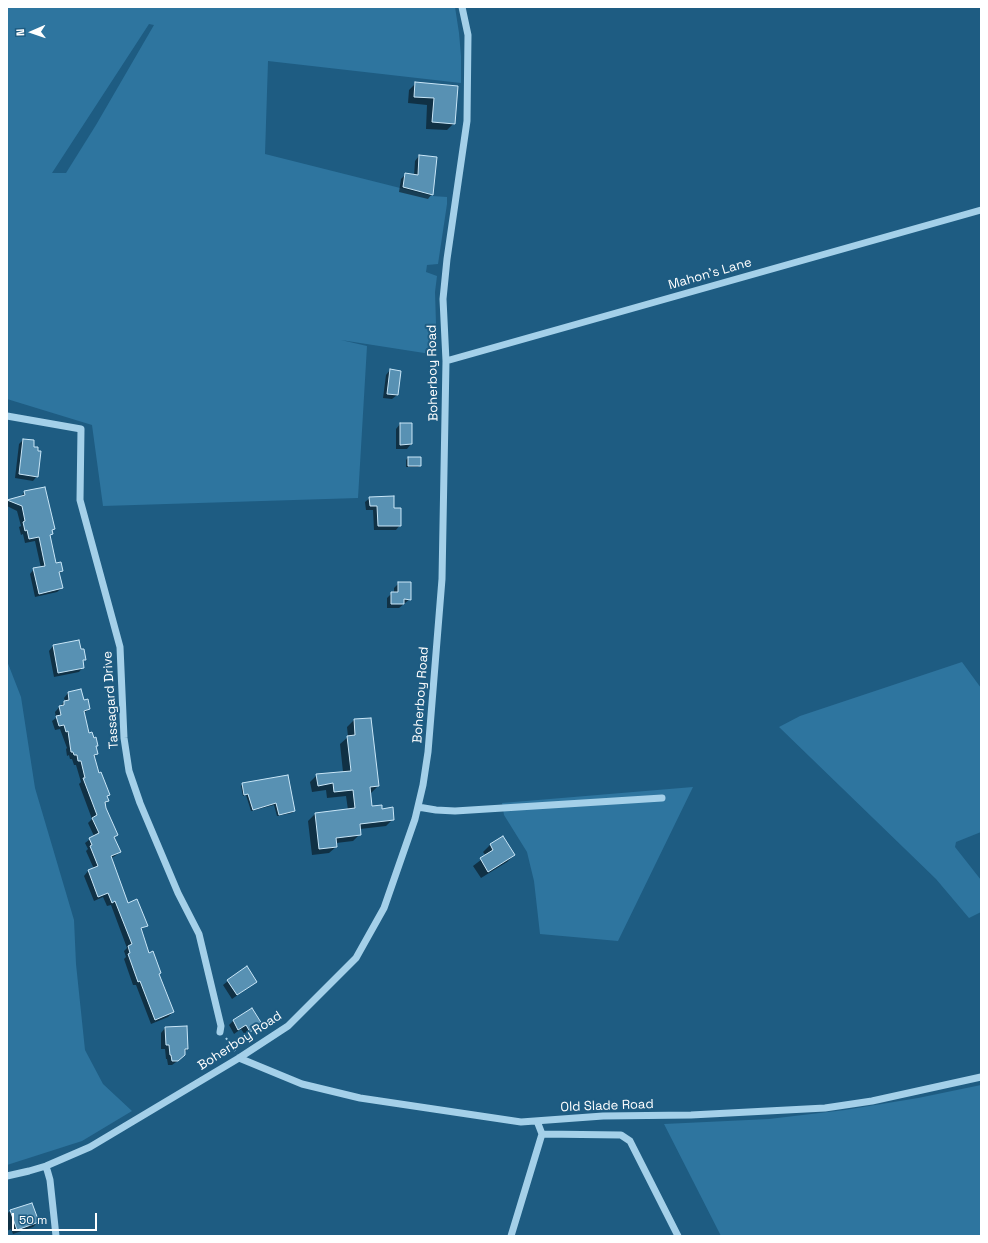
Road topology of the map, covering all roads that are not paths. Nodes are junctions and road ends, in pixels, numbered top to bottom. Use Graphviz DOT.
graph roads {
  1 [pos="462,7"];
  2 [pos="981,210"];
  3 [pos="446,361"];
  4 [pos="7,416"];
  5 [pos="662,798"];
  6 [pos="418,807"];
  7 [pos="220,1032"];
  8 [pos="239,1058"];
  9 [pos="981,1077"];
  10 [pos="538,1121"];
  11 [pos="542,1134"];
  12 [pos="46,1166"];
  13 [pos="7,1176"];
  14 [pos="56,1236"];
  15 [pos="511,1236"];
  16 [pos="678,1236"];
  1 -- 3 [label="street, Boherboy Road"];
  2 -- 3 [label="street, Mahon's Lane"];
  3 -- 6 [label="street, Boherboy Road"];
  4 -- 7 [label="street, Tassagard Drive"];
  5 -- 6 [label="street"];
  6 -- 8 [label="street, Boherboy Road"];
  8 -- 10 [label="street, Old Slade Road"];
  8 -- 12 [label="street, Boherboy Road"];
  9 -- 10 [label="street, Old Slade Road"];
  10 -- 11 [label="street"];
  11 -- 15 [label="street"];
  11 -- 16 [label="street"];
  12 -- 13 [label="street, Boherboy Road"];
  12 -- 14 [label="street"];
}
